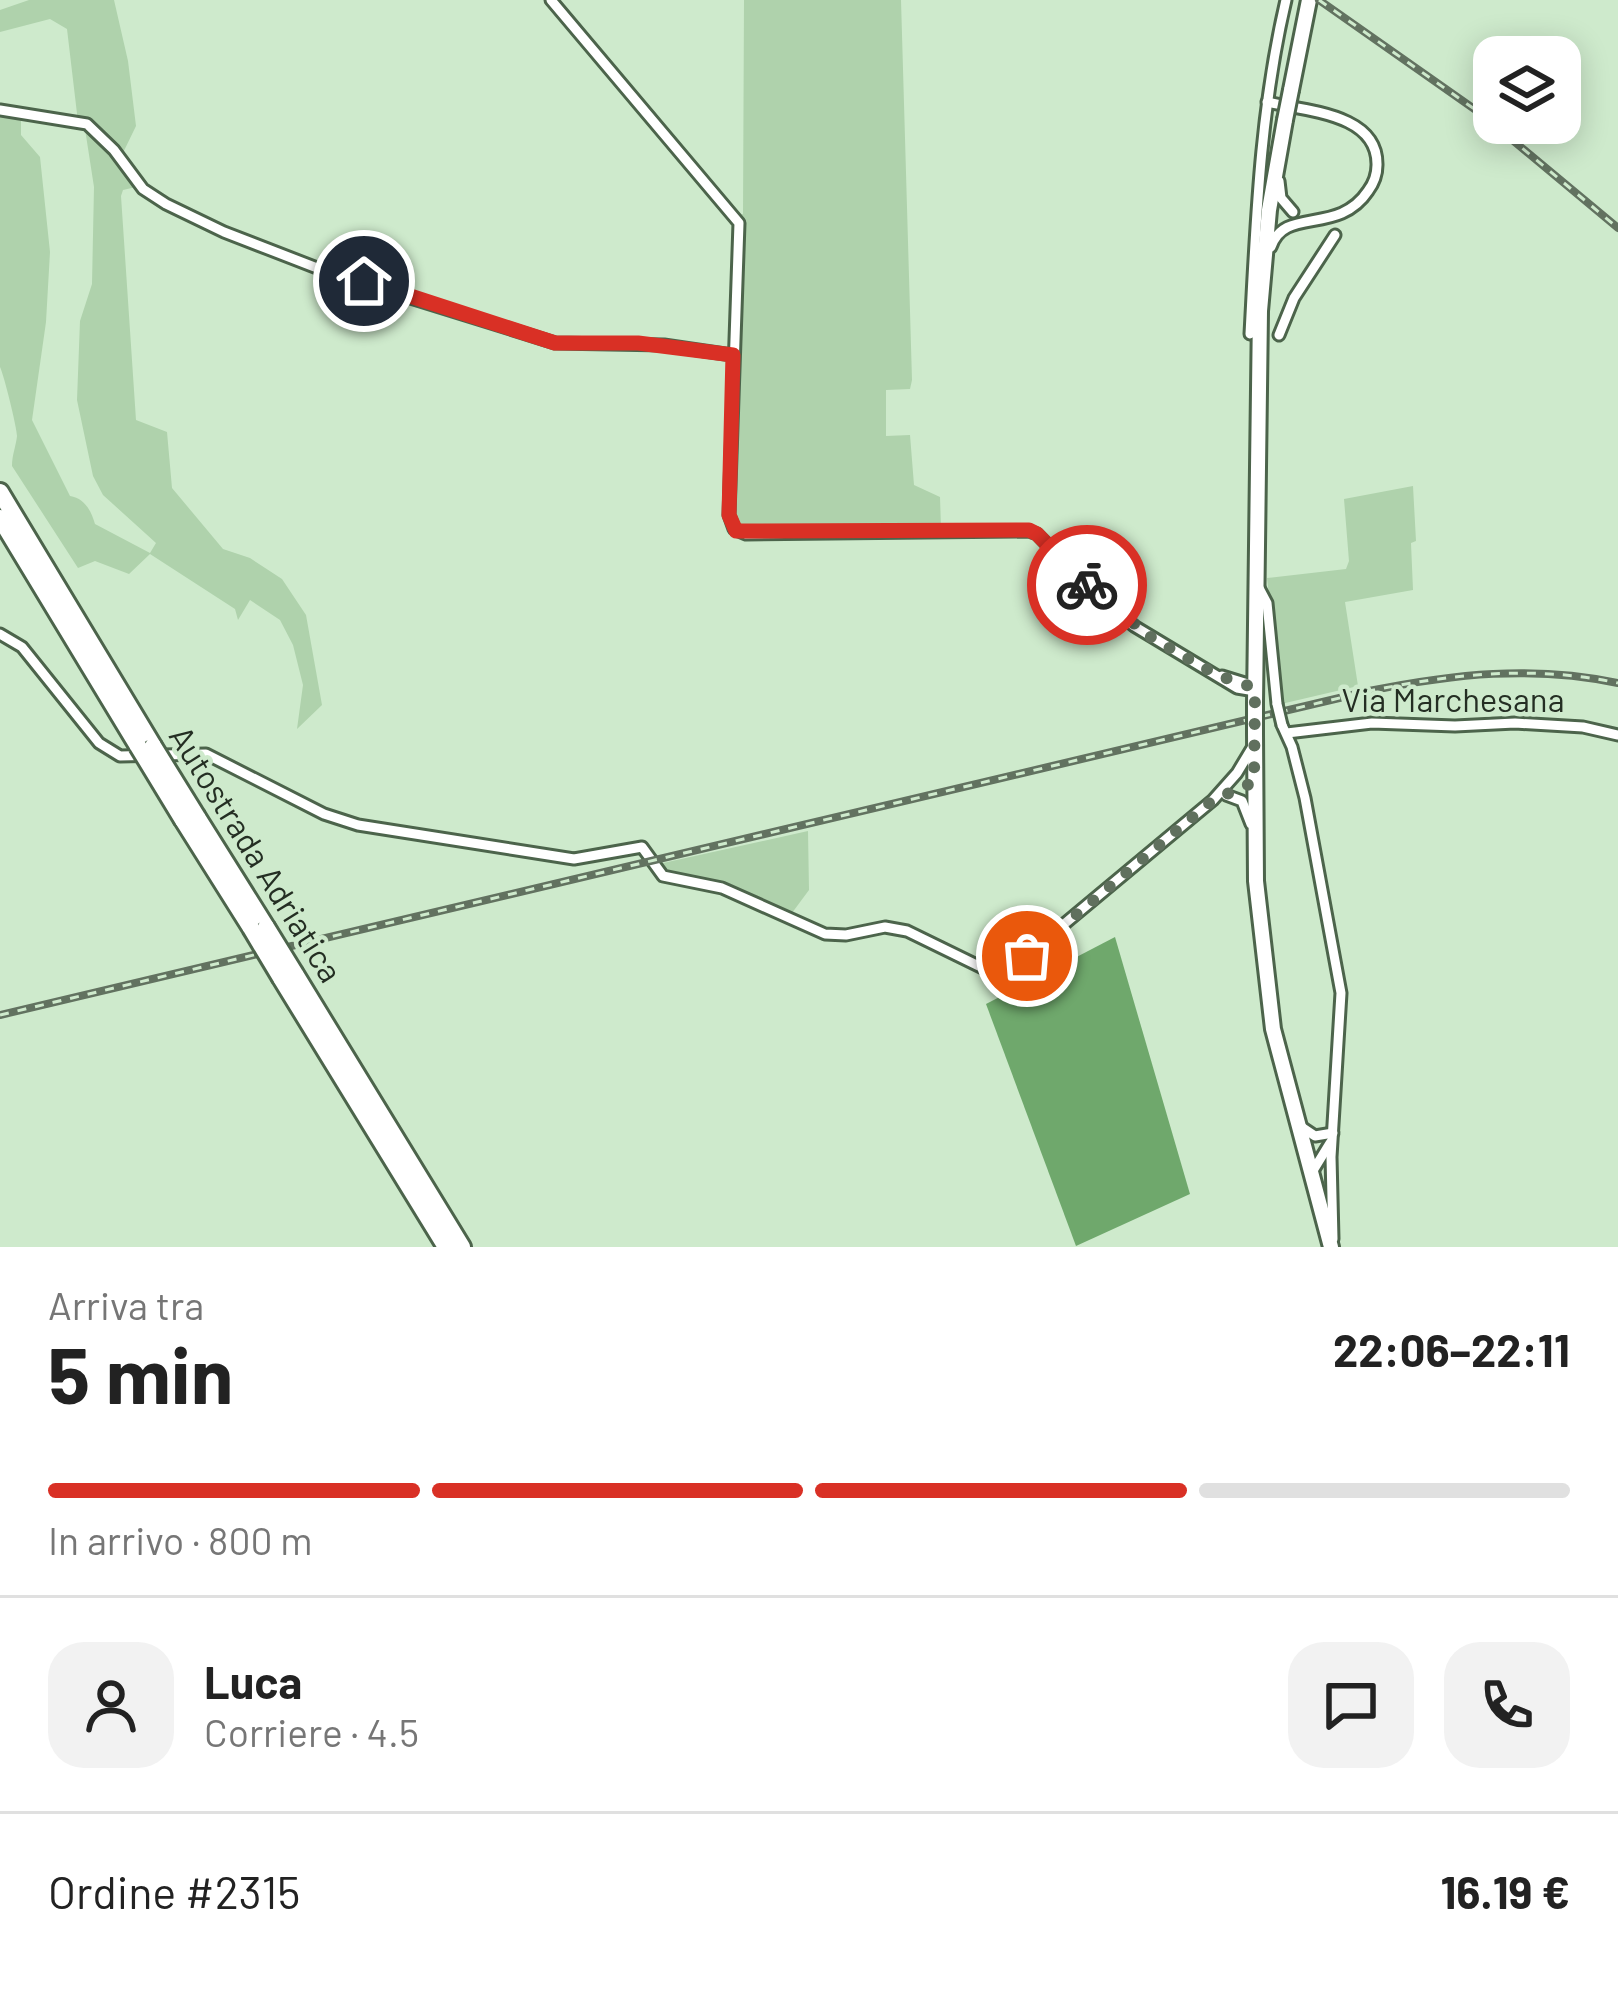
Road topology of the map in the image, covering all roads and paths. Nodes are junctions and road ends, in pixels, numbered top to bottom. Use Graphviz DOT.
graph roads {
  1 [pos="551,0"];
  2 [pos="1286,0"];
  3 [pos="1308,6"];
  4 [pos="1267,102"];
  5 [pos="0,110"];
  6 [pos="1282,138"];
  7 [pos="1269,210"];
  8 [pos="1293,212"];
  9 [pos="1322,220"];
  10 [pos="1300,223"];
  11 [pos="1335,235"];
  12 [pos="1263,274"];
  13 [pos="1250,334"];
  14 [pos="1279,335"];
  15 [pos="733,355"];
  16 [pos="0,491"];
  17 [pos="0,518"];
  18 [pos="1258,586"];
  19 [pos="0,634"];
  20 [pos="1256,656"];
  21 [pos="1222,676"];
  22 [pos="1255,697"];
  23 [pos="1284,729"];
  24 [pos="1618,734"];
  25 [pos="1255,739"];
  26 [pos="146,746"];
  27 [pos="1254,782"];
  28 [pos="1227,790"];
  29 [pos="1254,834"];
  30 [pos="288,976"];
  31 [pos="1298,1124"];
  32 [pos="1334,1132"];
  33 [pos="1330,1157"];
  34 [pos="1311,1175"];
  35 [pos="446,1247"];
  36 [pos="462,1247"];
  37 [pos="1331,1247"];
  1 -- 15 [label="street"];
  2 -- 4 [label="street"];
  3 -- 6 [label="main road, bridge"];
  4 -- 9 [label="street"];
  4 -- 13 [label="street"];
  5 -- 15 [label="street"];
  6 -- 7 [label="main road"];
  6 -- 8 [label="street"];
  7 -- 8 [label="street"];
  7 -- 10 [label="street"];
  7 -- 12 [label="main road"];
  8 -- 9 [label="street"];
  9 -- 10 [label="street"];
  10 -- 12 [label="street"];
  11 -- 14 [label="street"];
  12 -- 18 [label="main road"];
  15 -- 21 [label="street"];
  16 -- 26 [label="highway, Autostrada Adriatica"];
  17 -- 26 [label="highway, Autostrada Adriatica"];
  18 -- 20 [label="main road"];
  18 -- 23 [label="street, bridge"];
  19 -- 28 [label="street"];
  20 -- 21 [label="street"];
  20 -- 22 [label="main road"];
  21 -- 22 [label="street"];
  22 -- 25 [label="main road, bridge"];
  23 -- 24 [label="street, Via Marchesana"];
  23 -- 32 [label="street"];
  25 -- 27 [label="main road"];
  25 -- 28 [label="street"];
  26 -- 30 [label="highway, Autostrada Adriatica, bridge"];
  27 -- 28 [label="street"];
  27 -- 29 [label="main road"];
  28 -- 29 [label="street"];
  29 -- 31 [label="main road"];
  30 -- 35 [label="highway, Autostrada Adriatica"];
  30 -- 36 [label="highway, Autostrada Adriatica"];
  31 -- 32 [label="street"];
  31 -- 34 [label="main road"];
  32 -- 33 [label="street"];
  32 -- 34 [label="street"];
  33 -- 34 [label="street"];
  33 -- 37 [label="street"];
  34 -- 37 [label="main road"];
}
